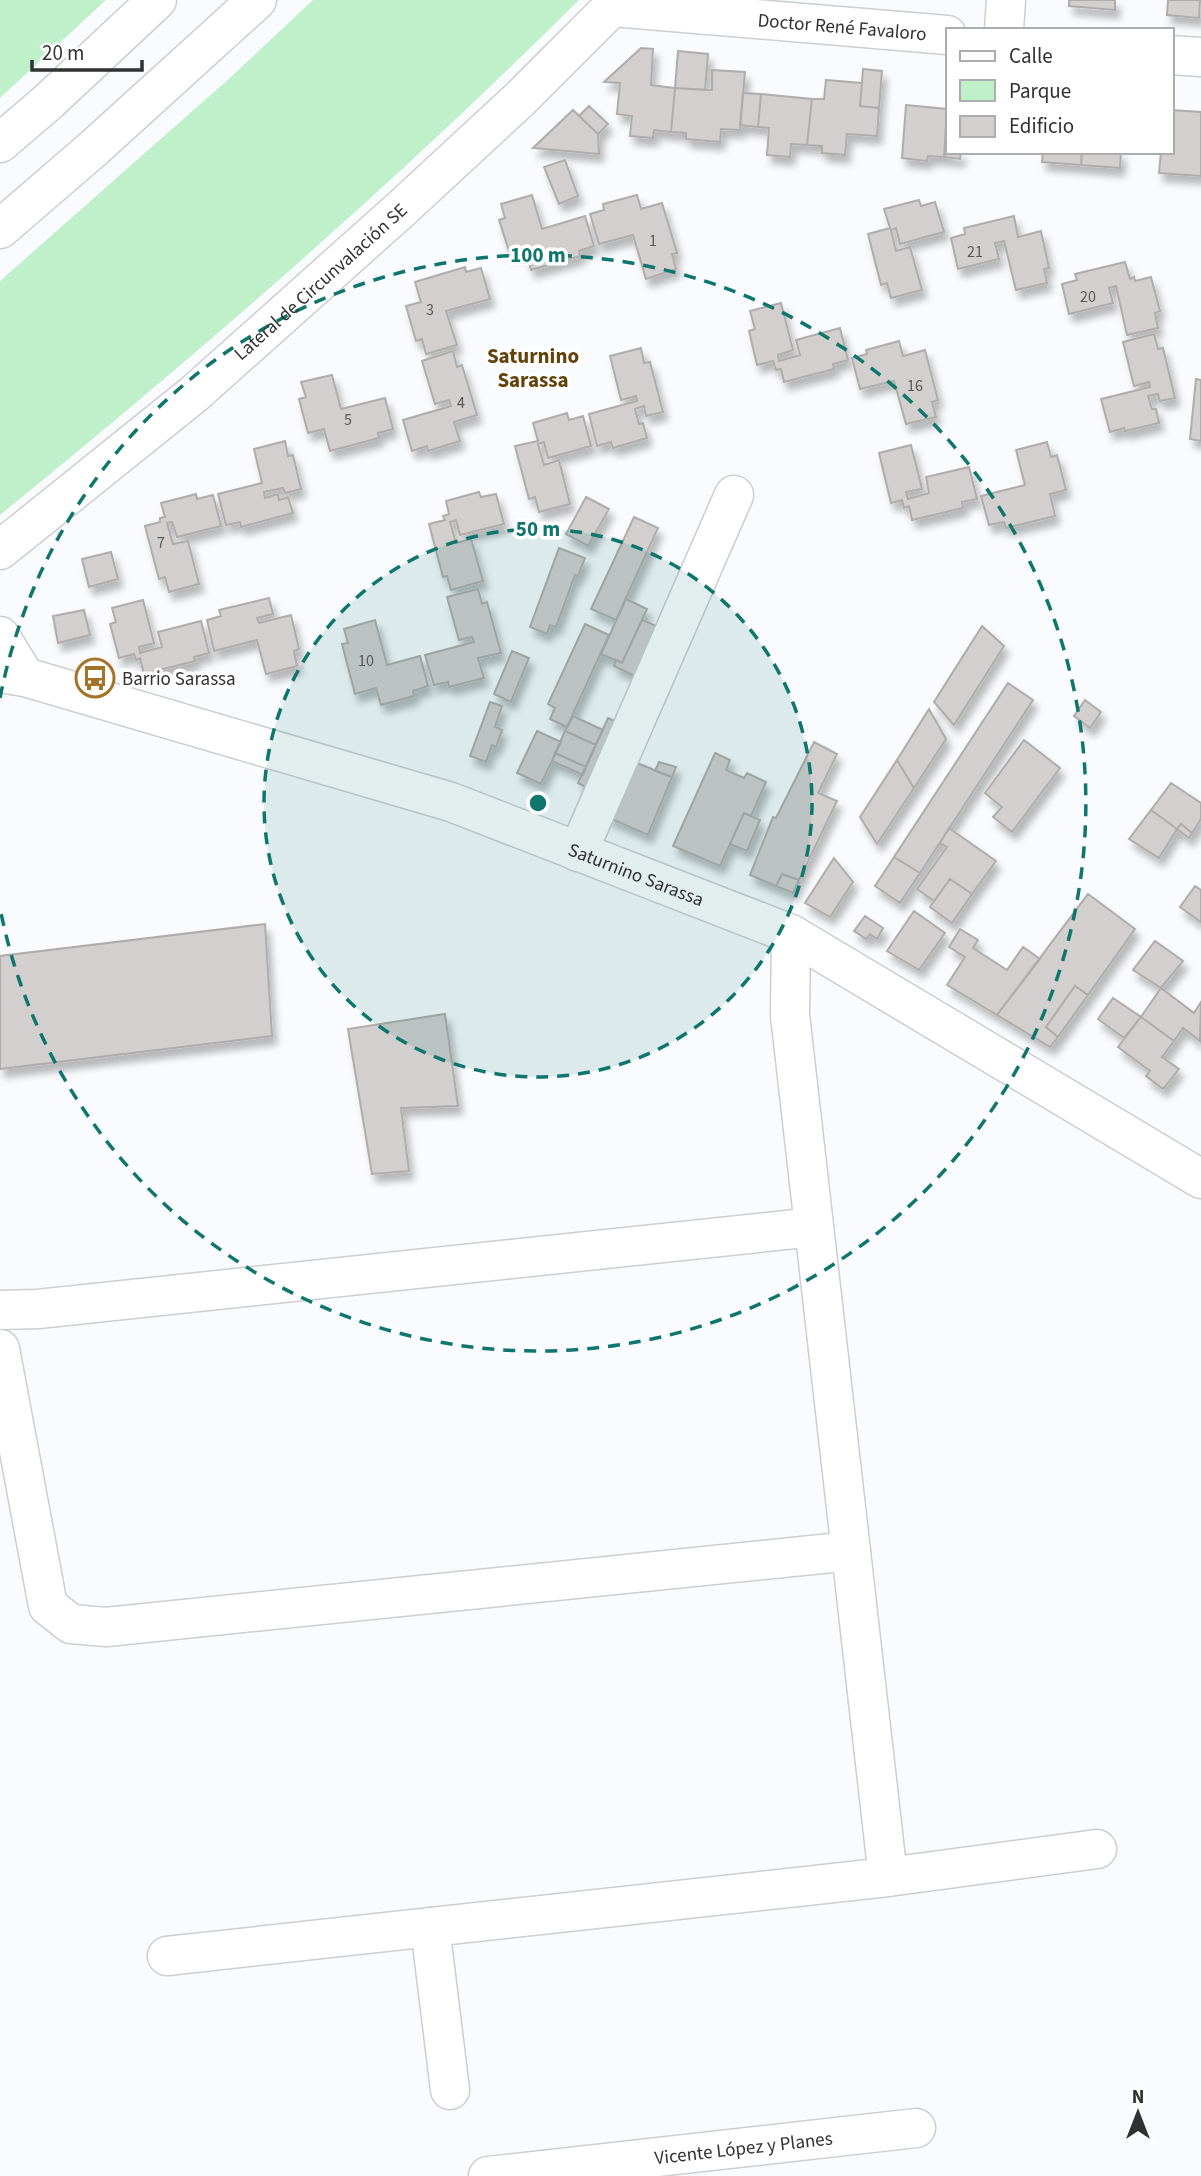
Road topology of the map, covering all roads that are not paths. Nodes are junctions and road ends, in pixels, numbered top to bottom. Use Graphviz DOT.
graph roads {
  1 [pos="157,0"];
  2 [pos="257,0"];
  3 [pos="1006,0"];
  4 [pos="615,4"];
  5 [pos="1004,28"];
  6 [pos="946,36"];
  7 [pos="1173,55"];
  8 [pos="1201,57"];
  9 [pos="0,143"];
  10 [pos="0,229"];
  11 [pos="734,495"];
  12 [pos="2,556"];
  13 [pos="0,636"];
  14 [pos="13,675"];
  15 [pos="578,852"];
  16 [pos="791,934"];
  17 [pos="1195,1164"];
  18 [pos="814,1227"];
  19 [pos="0,1310"];
  20 [pos="0,1349"];
  21 [pos="851,1551"];
  22 [pos="1097,1849"];
  23 [pos="888,1877"];
  24 [pos="430,1927"];
  25 [pos="167,1956"];
  26 [pos="450,2090"];
  27 [pos="916,2128"];
  28 [pos="509,2175"];
  1 -- 9 [label="main road"];
  2 -- 10 [label="main road"];
  3 -- 5 [label="main road"];
  4 -- 6 [label="main road, Doctor René Favaloro"];
  4 -- 12 [label="main road, Lateral de Circunvalación SE"];
  7 -- 8 [label="main road"];
  11 -- 15 [label="main road"];
  13 -- 14 [label="main road"];
  14 -- 15 [label="main road, Saturnino Sarassa"];
  15 -- 16 [label="main road, Saturnino Sarassa"];
  16 -- 17 [label="main road, Saturnino Sarassa"];
  16 -- 18 [label="main road"];
  18 -- 19 [label="main road"];
  18 -- 21 [label="main road"];
  20 -- 21 [label="main road"];
  21 -- 23 [label="main road"];
  22 -- 23 [label="main road"];
  23 -- 24 [label="main road"];
  24 -- 25 [label="main road"];
  24 -- 26 [label="main road"];
  27 -- 28 [label="main road, Vicente López y Planes"];
}
